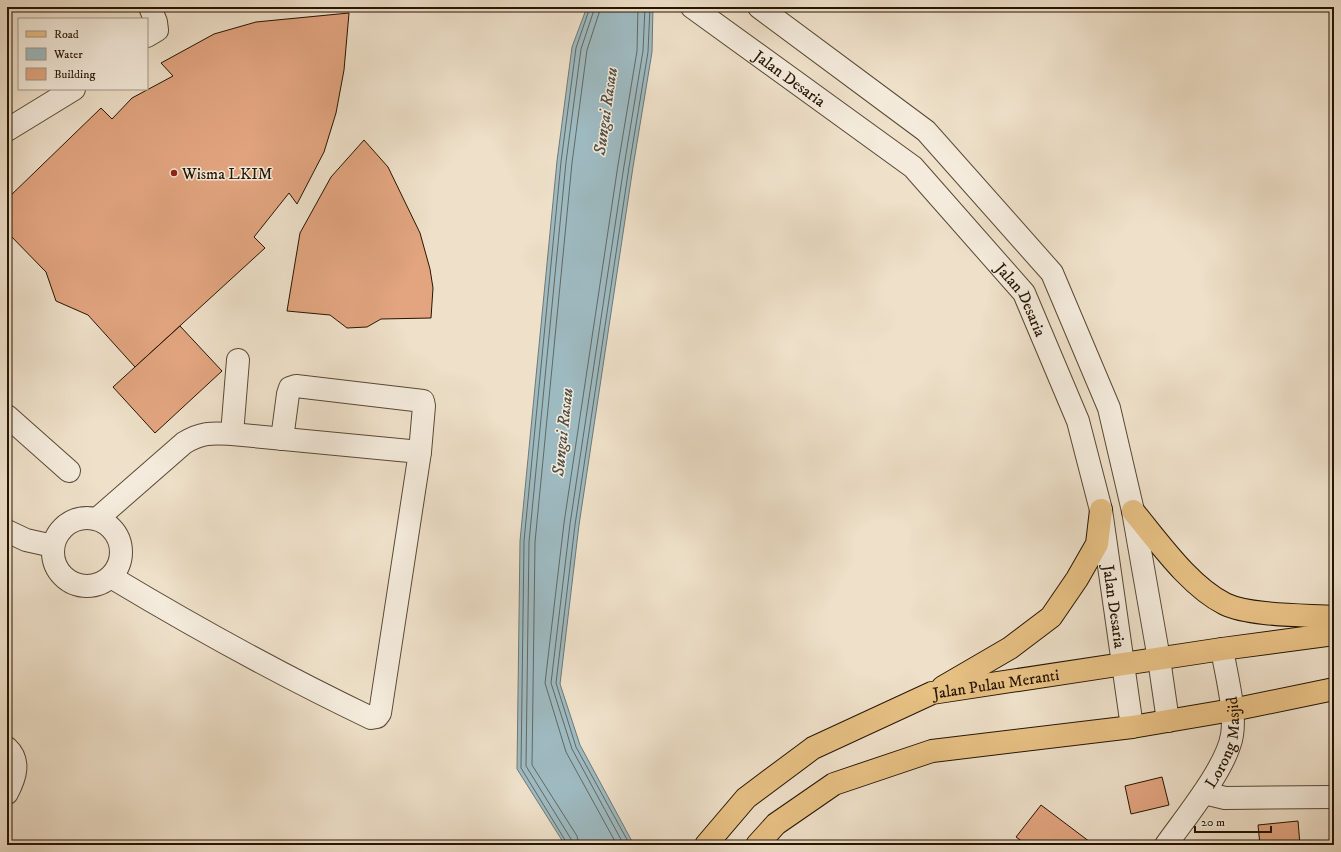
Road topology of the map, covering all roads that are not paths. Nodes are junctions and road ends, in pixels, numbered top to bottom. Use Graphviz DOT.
graph roads {
  1 [pos="150,7"];
  2 [pos="692,7"];
  3 [pos="759,7"];
  4 [pos="148,35"];
  5 [pos="72,90"];
  6 [pos="7,130"];
  7 [pos="238,360"];
  8 [pos="7,416"];
  9 [pos="232,434"];
  10 [pos="282,439"];
  11 [pos="420,452"];
  12 [pos="70,472"];
  13 [pos="1101,510"];
  14 [pos="1132,511"];
  15 [pos="97,519"];
  16 [pos="7,531"];
  17 [pos="53,546"];
  18 [pos="111,577"];
  19 [pos="1334,616"];
  20 [pos="1334,634"];
  21 [pos="1222,649"];
  22 [pos="1159,659"];
  23 [pos="1124,664"];
  24 [pos="1334,689"];
  25 [pos="932,693"];
  26 [pos="1232,710"];
  27 [pos="1168,721"];
  28 [pos="1132,726"];
  29 [pos="7,748"];
  30 [pos="11,786"];
  31 [pos="1204,793"];
  32 [pos="1334,797"];
  33 [pos="707,845"];
  34 [pos="757,845"];
  35 [pos="1166,845"];
  1 -- 4 [label="street"];
  2 -- 13 [label="street, Jalan Desaria"];
  3 -- 14 [label="street, Jalan Desaria"];
  5 -- 6 [label="street"];
  7 -- 9 [label="street"];
  8 -- 12 [label="street"];
  9 -- 10 [label="street"];
  9 -- 15 [label="street"];
  10 -- 11 [label="street"];
  10 -- 11 [label="street"];
  11 -- 18 [label="street"];
  13 -- 23 [label="street, Jalan Desaria"];
  13 -- 25 [label="main road"];
  14 -- 19 [label="main road"];
  14 -- 22 [label="street, Jalan Desaria"];
  15 -- 17 [label="street"];
  15 -- 18 [label="street"];
  16 -- 17 [label="street"];
  17 -- 18 [label="street"];
  20 -- 21 [label="main road, Jalan Pulau Meranti"];
  21 -- 22 [label="main road, Jalan Pulau Meranti"];
  21 -- 26 [label="street, Lorong Masjid"];
  22 -- 23 [label="main road, Jalan Pulau Meranti"];
  22 -- 27 [label="street, Jalan Desaria"];
  23 -- 25 [label="main road, Jalan Pulau Meranti"];
  23 -- 28 [label="street, Jalan Desaria"];
  24 -- 26 [label="main road"];
  25 -- 33 [label="main road, Jalan Pulau Meranti"];
  26 -- 27 [label="main road"];
  26 -- 31 [label="street, Lorong Masjid"];
  27 -- 28 [label="main road"];
  28 -- 34 [label="main road"];
  29 -- 30 [label="street"];
  31 -- 32 [label="street"];
  31 -- 35 [label="street, Lorong Masjid"];
}
